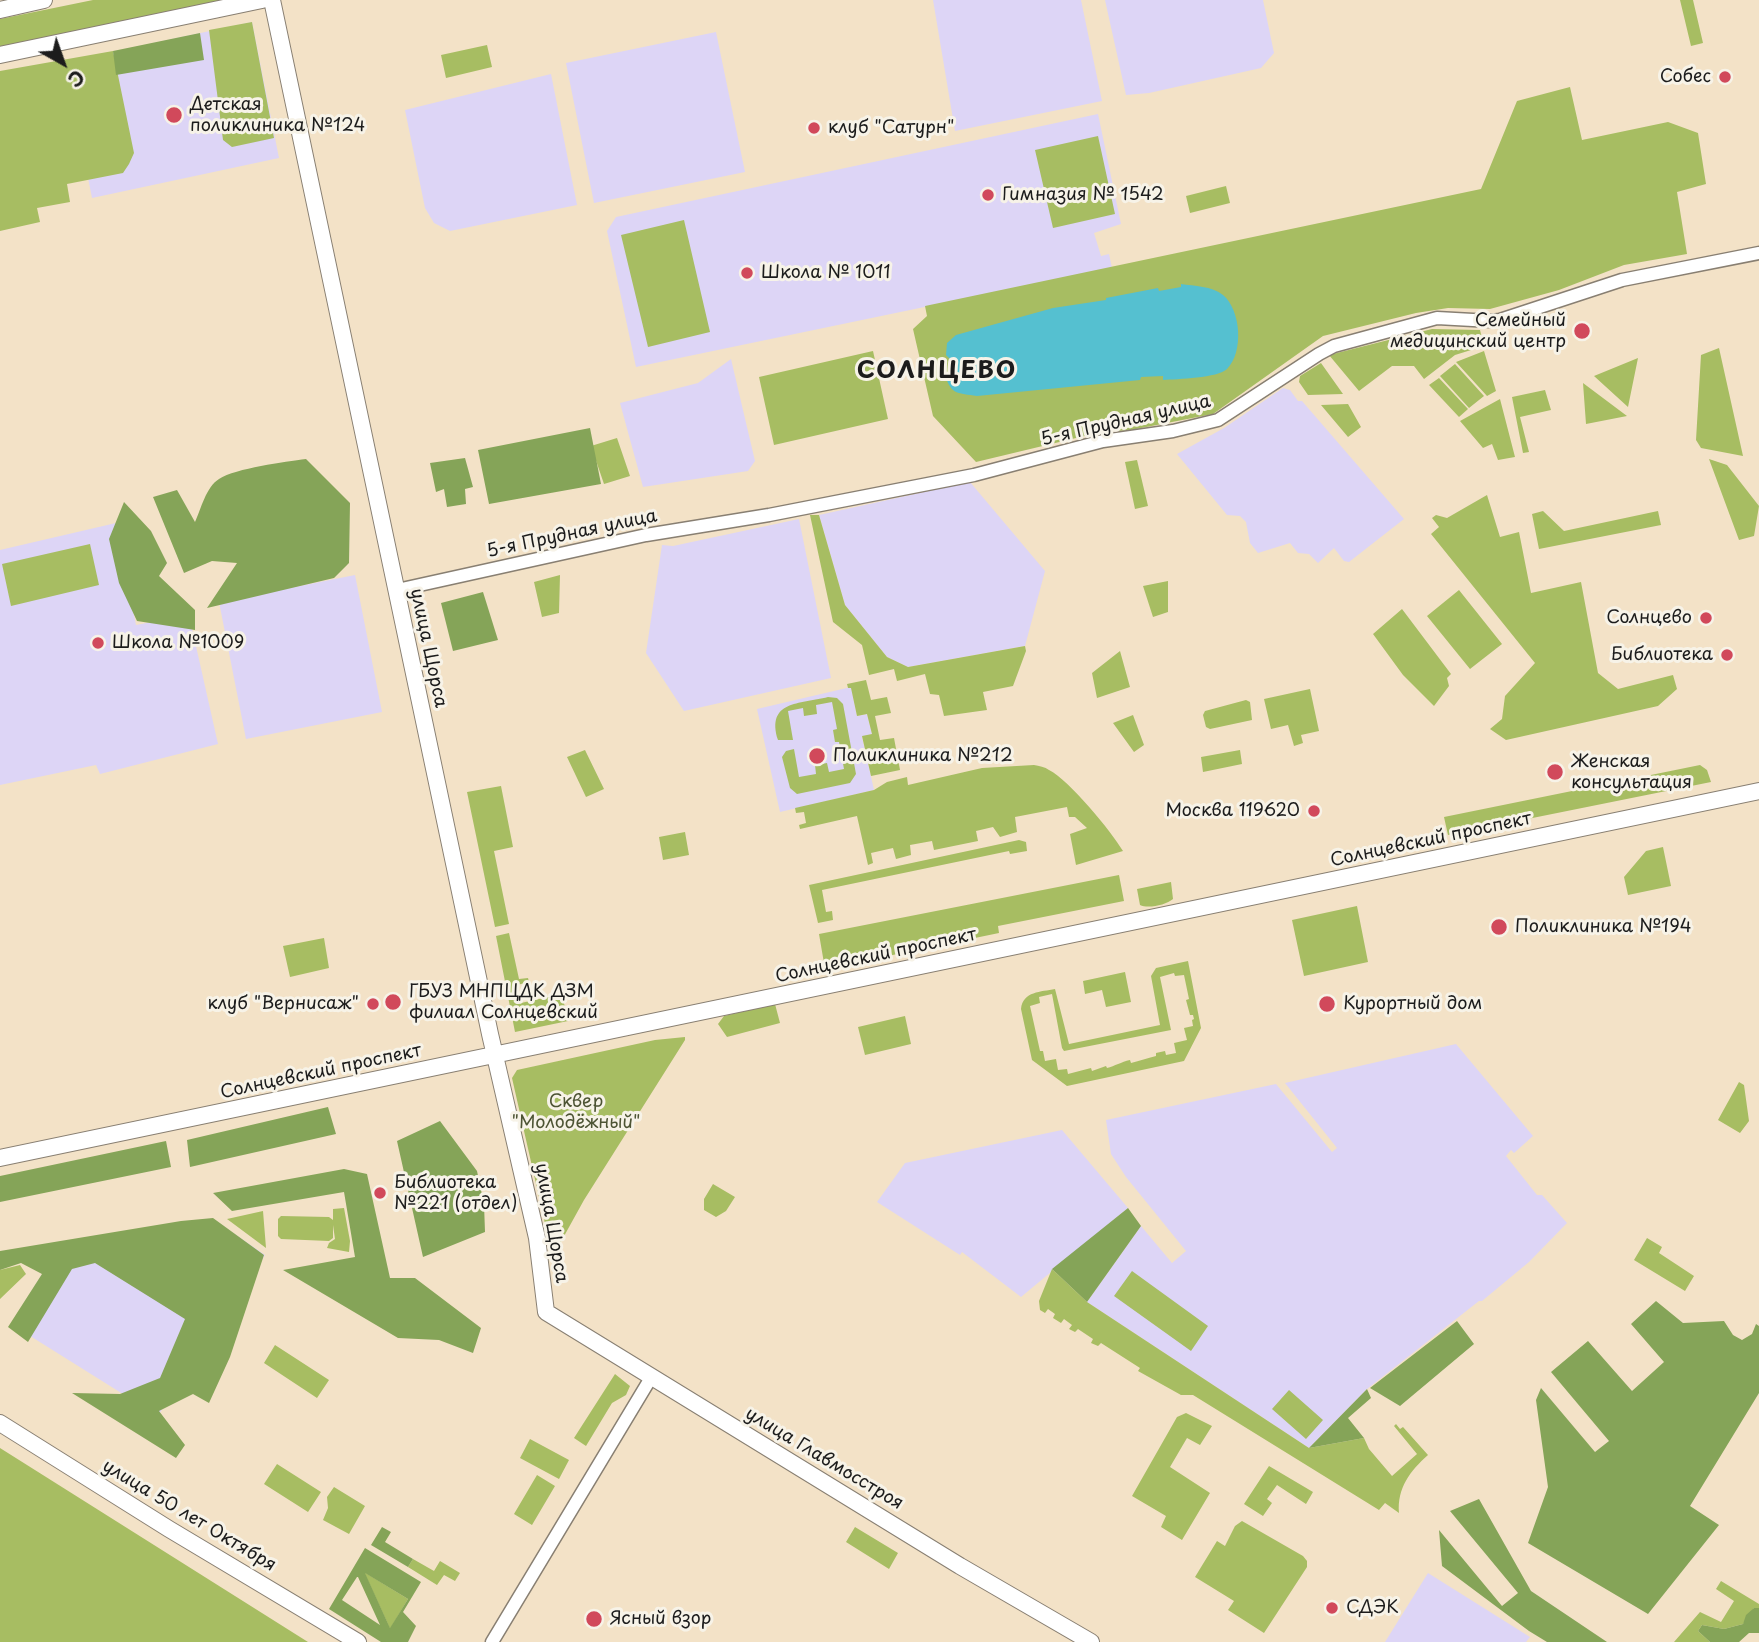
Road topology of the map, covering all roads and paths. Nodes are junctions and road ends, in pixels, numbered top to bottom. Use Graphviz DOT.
graph roads {
  1 [pos="44,0"];
  2 [pos="262,0"];
  3 [pos="272,0"];
  4 [pos="0,10"];
  5 [pos="0,55"];
  6 [pos="1759,253"];
  7 [pos="397,590"];
  8 [pos="1759,792"];
  9 [pos="496,1056"];
  10 [pos="0,1158"];
  11 [pos="544,1303"];
  12 [pos="652,1376"];
  13 [pos="0,1423"];
  14 [pos="358,1642"];
  15 [pos="492,1642"];
  16 [pos="1091,1642"];
  1 -- 4 [label="street"];
  2 -- 5 [label="street"];
  3 -- 7 [label="street, улица Щорса"];
  6 -- 7 [label="street, 5-я Прудная улица"];
  7 -- 9 [label="street, улица Щорса"];
  8 -- 9 [label="street, Солнцевский проспект"];
  9 -- 10 [label="street, Солнцевский проспект"];
  9 -- 11 [label="street, улица Щорса"];
  11 -- 12 [label="street, улица Главмосстроя"];
  12 -- 15 [label="street"];
  12 -- 16 [label="street, улица Главмосстроя"];
  13 -- 14 [label="street, улица 50 лет Октября"];
}
